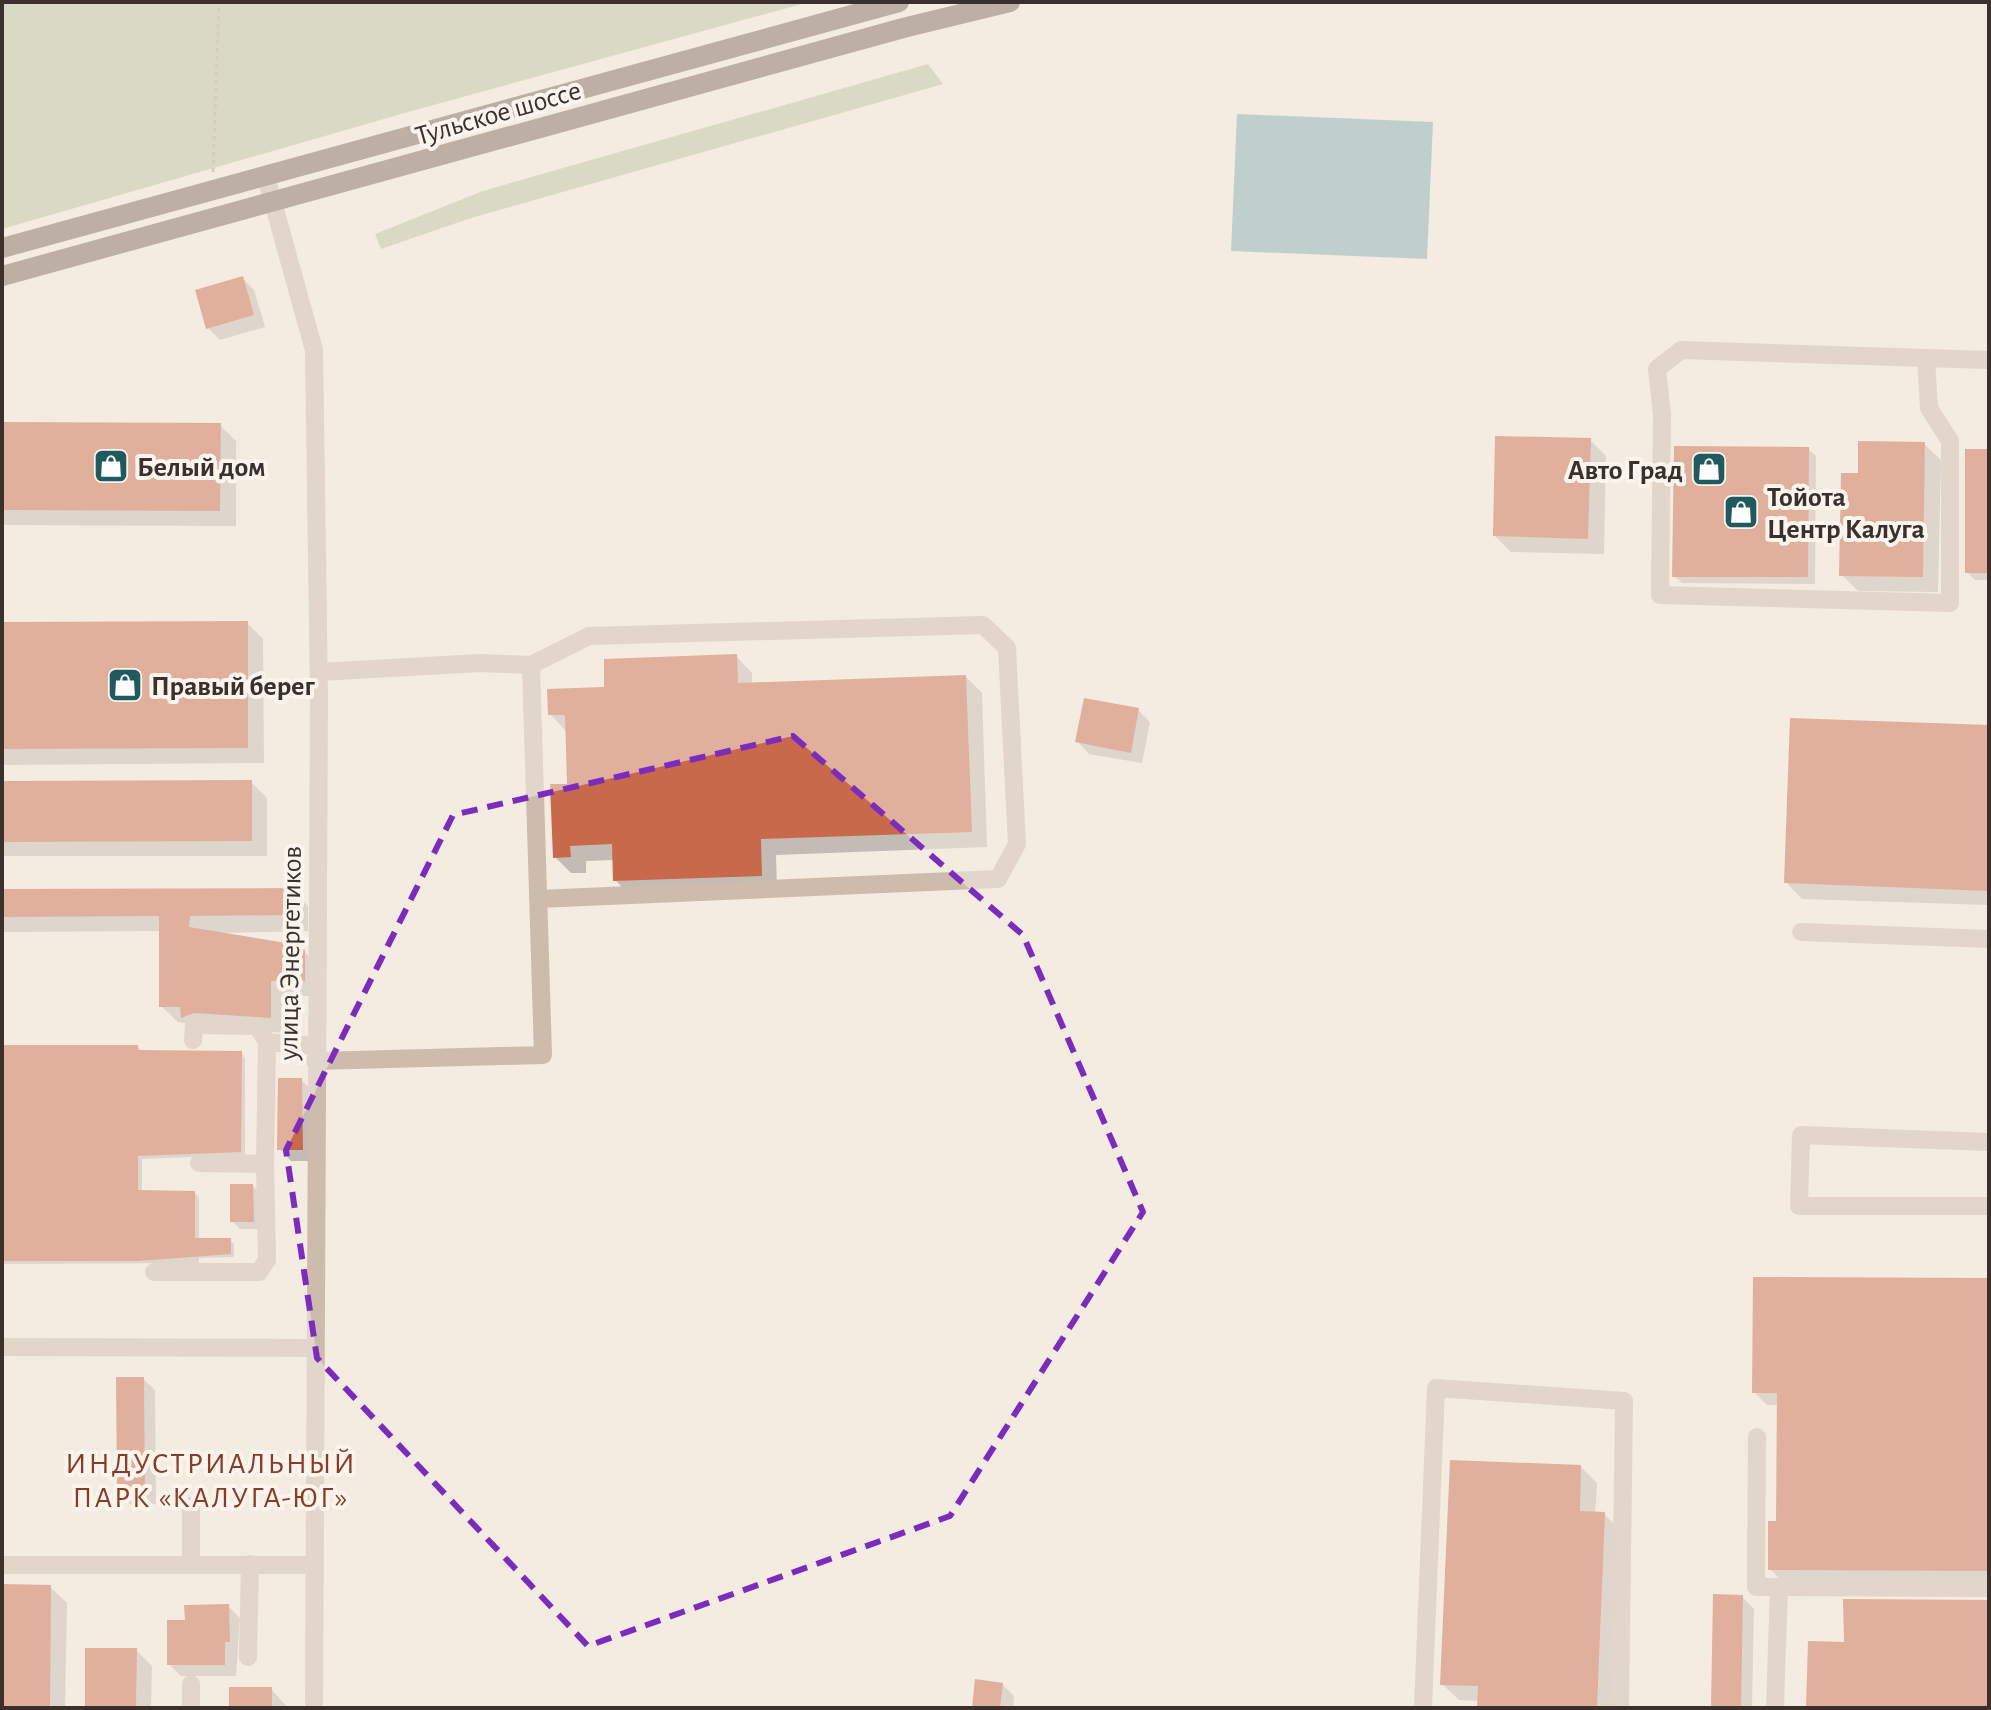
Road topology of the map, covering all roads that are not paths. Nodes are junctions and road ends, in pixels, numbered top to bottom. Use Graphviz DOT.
graph roads {
  1 [pos="899,2"];
  2 [pos="1010,2"];
  3 [pos="266,177"];
  4 [pos="273,204"];
  5 [pos="2,248"];
  6 [pos="2,276"];
  7 [pos="1926,358"];
  8 [pos="1989,360"];
  9 [pos="531,665"];
  10 [pos="319,672"];
  11 [pos="538,899"];
  12 [pos="1801,932"];
  13 [pos="1989,939"];
  14 [pos="193,1040"];
  15 [pos="267,1042"];
  16 [pos="316,1053"];
  17 [pos="1989,1142"];
  18 [pos="199,1163"];
  19 [pos="265,1164"];
  20 [pos="1989,1206"];
  21 [pos="154,1272"];
  22 [pos="2,1347"];
  23 [pos="314,1348"];
  24 [pos="1757,1437"];
  25 [pos="191,1506"];
  26 [pos="191,1564"];
  27 [pos="250,1564"];
  28 [pos="2,1565"];
  29 [pos="313,1565"];
  30 [pos="1779,1587"];
  31 [pos="1989,1588"];
  32 [pos="248,1657"];
  33 [pos="191,1684"];
  34 [pos="191,1708"];
  35 [pos="314,1708"];
  36 [pos="1423,1708"];
  37 [pos="1620,1708"];
  38 [pos="1775,1708"];
  1 -- 3 [label="main road, Тульское шоссе"];
  2 -- 4 [label="main road, Тульское шоссе"];
  3 -- 4 [label="street, улица Энергетиков"];
  3 -- 5 [label="main road, Тульское шоссе"];
  4 -- 6 [label="main road, Тульское шоссе"];
  4 -- 10 [label="street, улица Энергетиков"];
  7 -- 7 [label="street"];
  7 -- 8 [label="street"];
  9 -- 10 [label="street"];
  9 -- 11 [label="street"];
  9 -- 11 [label="street"];
  10 -- 16 [label="street, улица Энергетиков"];
  11 -- 16 [label="street"];
  12 -- 13 [label="street"];
  14 -- 15 [label="street"];
  15 -- 16 [label="street"];
  15 -- 19 [label="street"];
  16 -- 23 [label="street, улица Энергетиков"];
  17 -- 20 [label="street"];
  18 -- 19 [label="street"];
  19 -- 21 [label="street"];
  22 -- 23 [label="street"];
  23 -- 29 [label="street, улица Энергетиков"];
  24 -- 30 [label="street"];
  25 -- 26 [label="street"];
  26 -- 27 [label="street"];
  26 -- 28 [label="street"];
  27 -- 29 [label="street"];
  27 -- 32 [label="street"];
  29 -- 35 [label="street, улица Энергетиков"];
  30 -- 31 [label="street"];
  30 -- 38 [label="street"];
  33 -- 34 [label="street"];
  36 -- 37 [label="street"];
}
